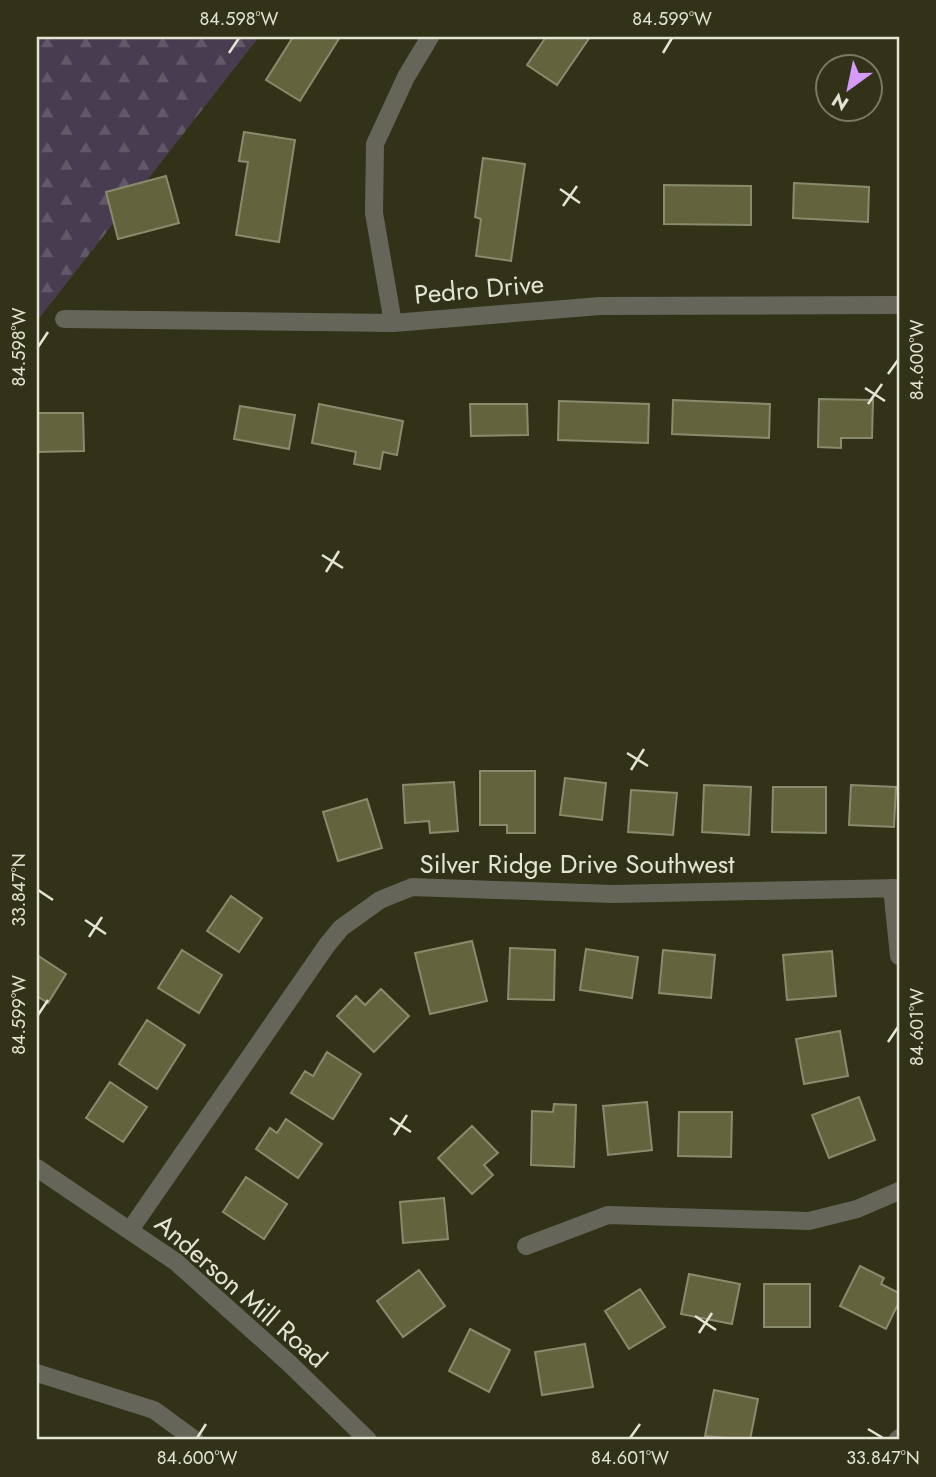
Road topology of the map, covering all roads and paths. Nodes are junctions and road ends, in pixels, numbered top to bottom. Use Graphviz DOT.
graph roads {
  1 [pos="430,37"];
  2 [pos="899,305"];
  3 [pos="64,319"];
  4 [pos="393,323"];
  5 [pos="896,888"];
  6 [pos="899,957"];
  7 [pos="40,1172"];
  8 [pos="899,1191"];
  9 [pos="130,1230"];
  10 [pos="526,1246"];
  11 [pos="37,1373"];
  12 [pos="195,1440"];
  13 [pos="368,1440"];
  1 -- 4 [label="street"];
  2 -- 4 [label="street, Pedro Drive"];
  3 -- 4 [label="street, Pedro Drive"];
  5 -- 6 [label="street"];
  5 -- 9 [label="street, Silver Ridge Drive Southwest"];
  7 -- 9 [label="street, Anderson Mill Road"];
  8 -- 10 [label="street"];
  9 -- 13 [label="street, Anderson Mill Road"];
  11 -- 12 [label="street"];
}
